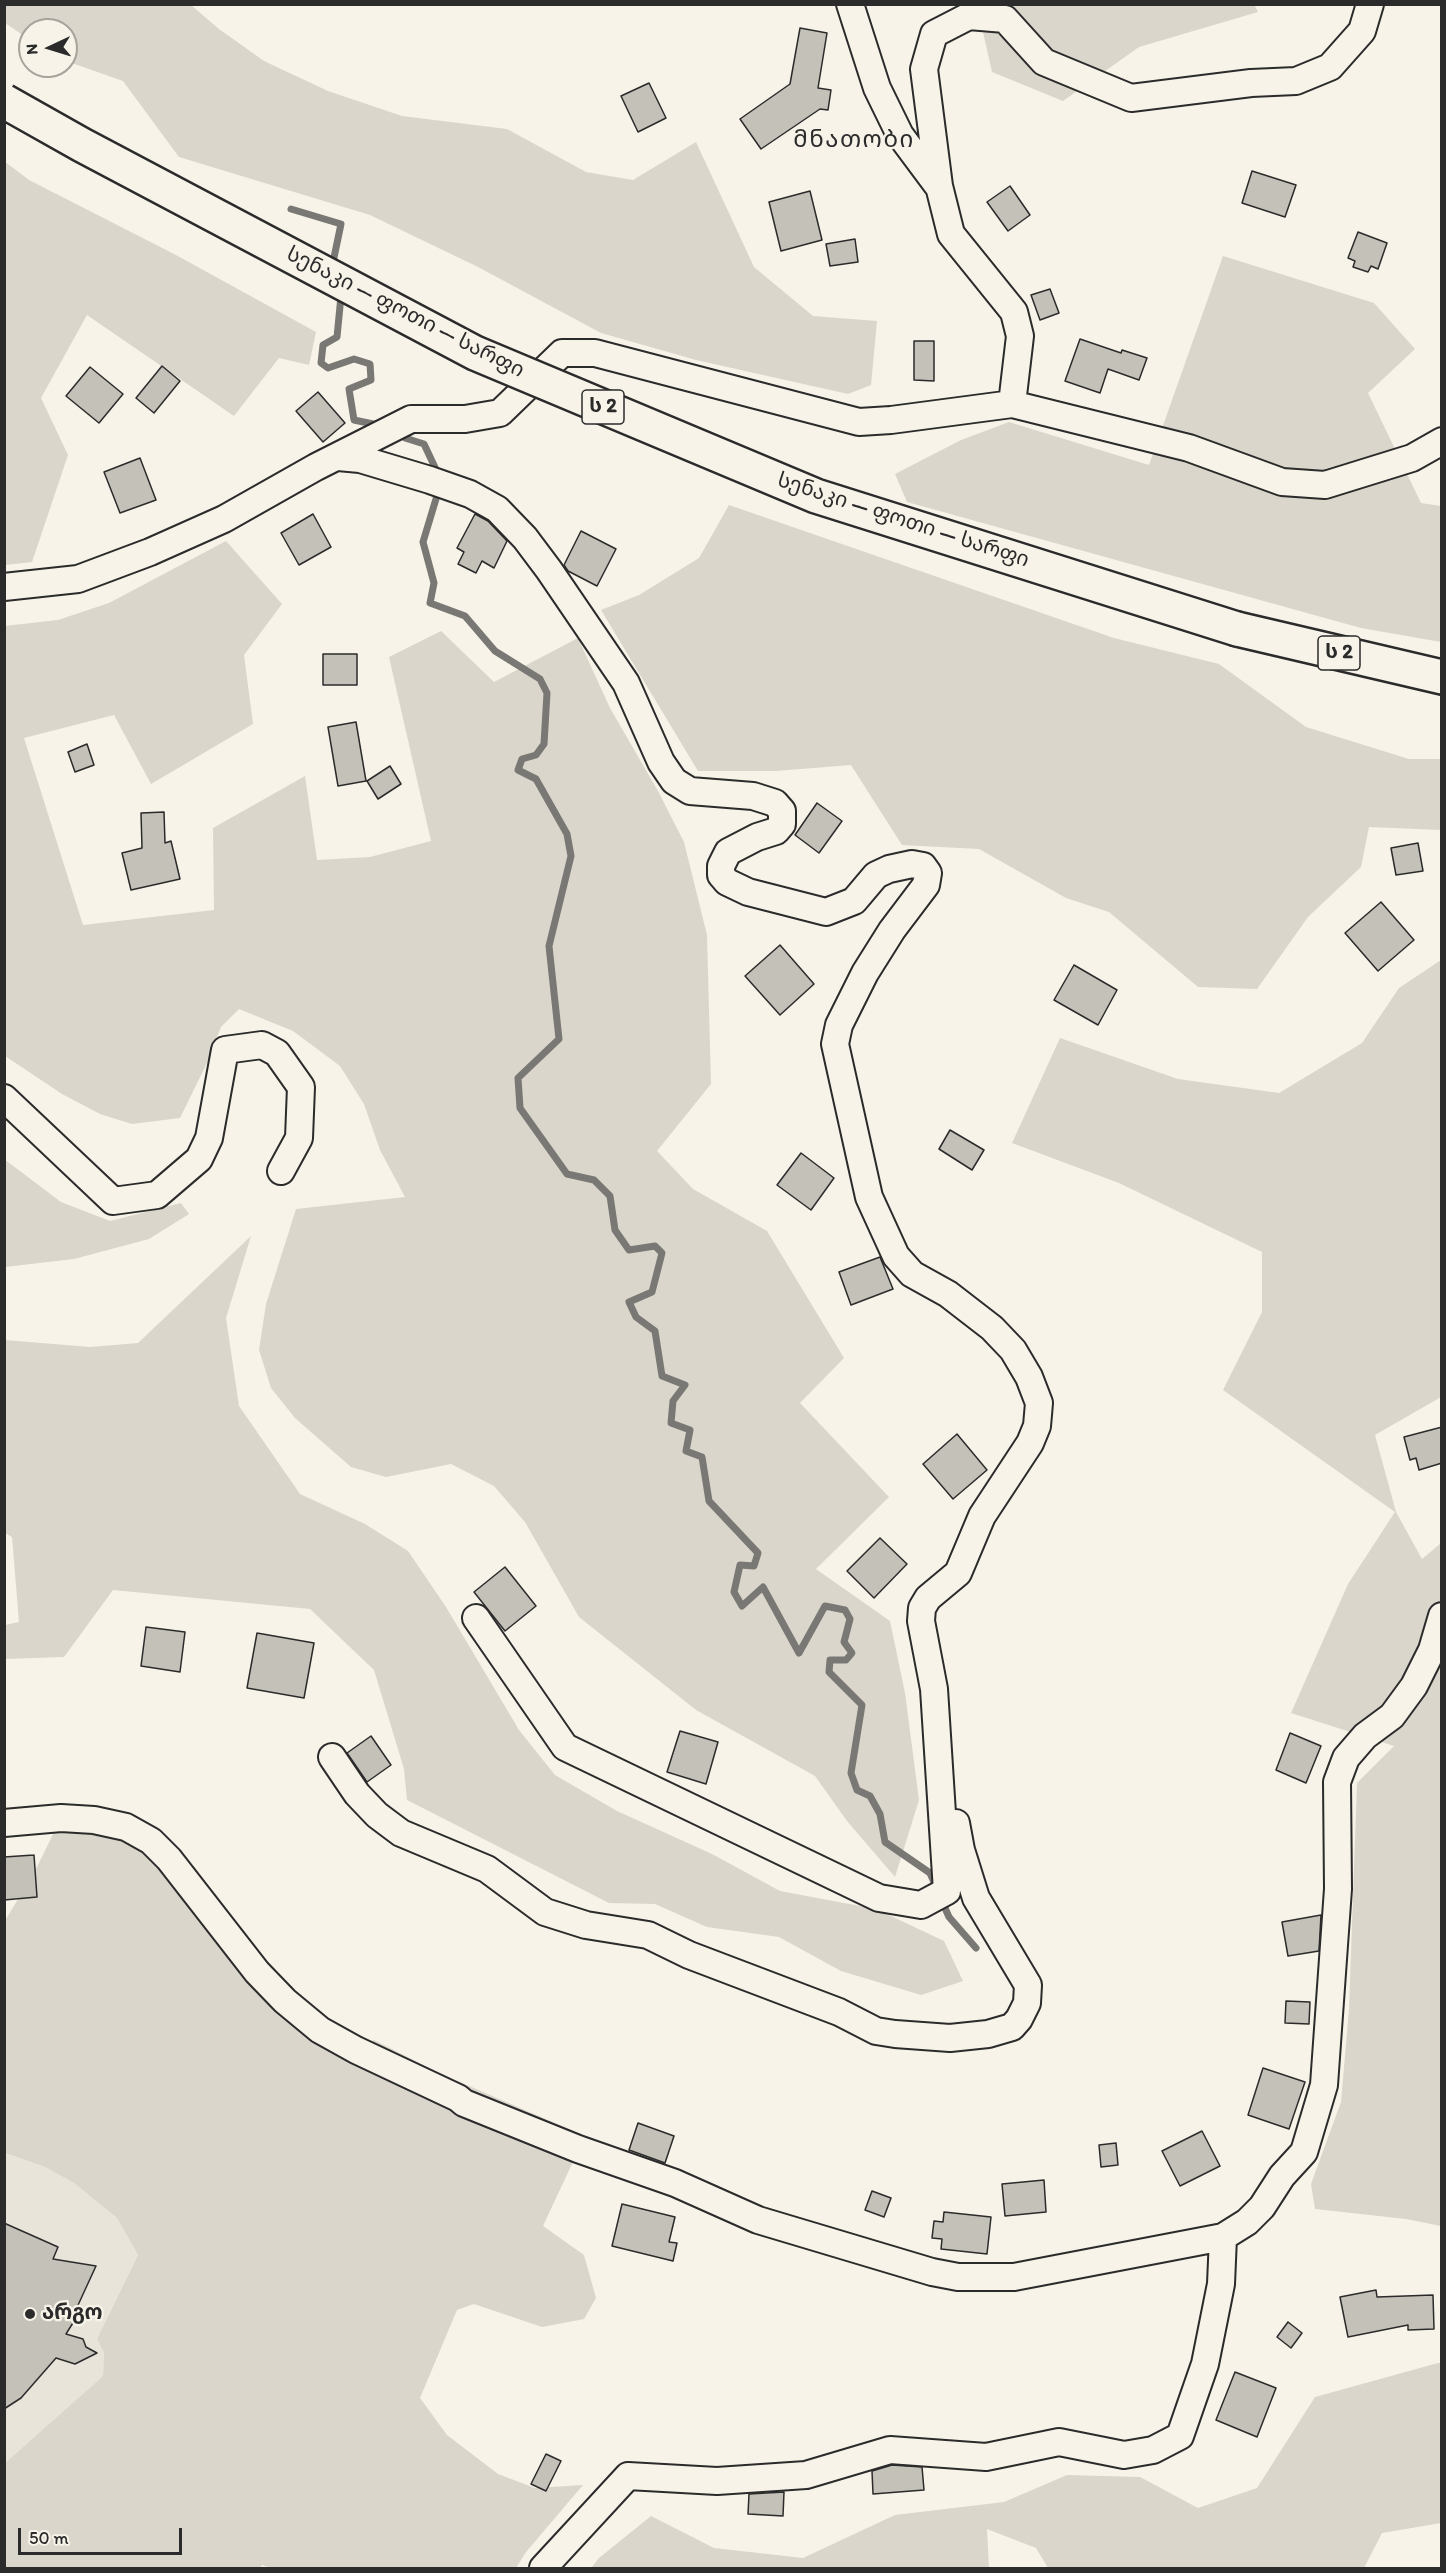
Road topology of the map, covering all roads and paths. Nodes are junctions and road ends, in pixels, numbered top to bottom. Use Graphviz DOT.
graph roads {
  1 [pos="850,4"];
  2 [pos="1370,4"];
  3 [pos="4,100"];
  4 [pos="939,186"];
  5 [pos="1012,404"];
  6 [pos="1442,441"];
  7 [pos="338,457"];
  8 [pos="4,587"];
  9 [pos="1442,677"];
  10 [pos="4,1098"];
  11 [pos="281,1171"];
  12 [pos="1442,1616"];
  13 [pos="476,1618"];
  14 [pos="938,1729"];
  15 [pos="332,1757"];
  16 [pos="4,1824"];
  17 [pos="1223,2237"];
  18 [pos="543,2568"];
  1 -- 4 [label="street"];
  2 -- 4 [label="street"];
  3 -- 9 [label="highway, სენაკი — ფოთი — სარფი / ს 2, bridge"];
  4 -- 5 [label="street"];
  5 -- 6 [label="street"];
  5 -- 7 [label="street"];
  7 -- 8 [label="street"];
  7 -- 14 [label="street"];
  10 -- 11 [label="street"];
  12 -- 17 [label="street"];
  13 -- 14 [label="street"];
  14 -- 15 [label="street"];
  16 -- 17 [label="street"];
  17 -- 18 [label="street"];
}
